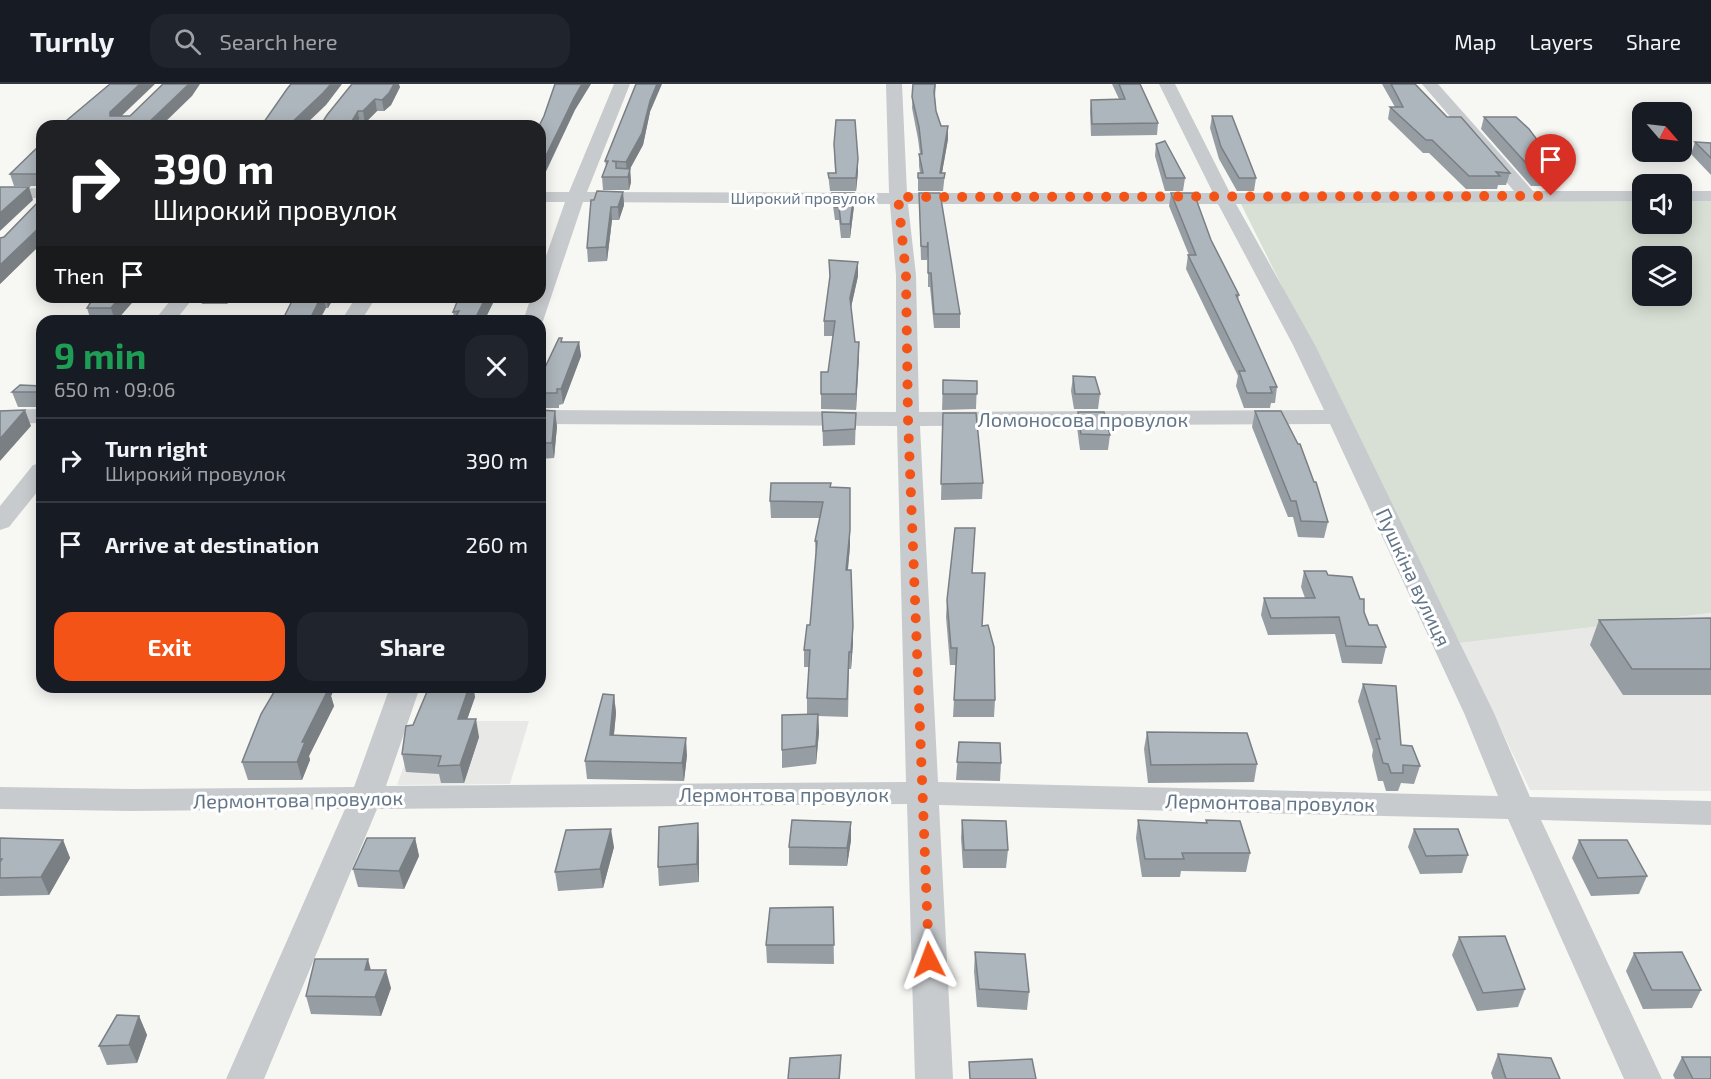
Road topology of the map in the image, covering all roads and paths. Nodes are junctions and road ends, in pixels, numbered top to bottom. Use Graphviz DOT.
graph roads {
  1 [pos="622,84"];
  2 [pos="894,84"];
  3 [pos="1167,84"];
  4 [pos="1430,84"];
  5 [pos="36,193"];
  6 [pos="0,194"];
  7 [pos="1528,196"];
  8 [pos="1632,196"];
  9 [pos="1692,196"];
  10 [pos="1711,196"];
  11 [pos="546,197"];
  12 [pos="576,197"];
  13 [pos="898,197"];
  14 [pos="1224,198"];
  15 [pos="546,284"];
  16 [pos="179,303"];
  17 [pos="169,315"];
  18 [pos="36,416"];
  19 [pos="0,417"];
  20 [pos="546,417"];
  21 [pos="1338,417"];
  22 [pos="908,419"];
  23 [pos="36,477"];
  24 [pos="0,522"];
  25 [pos="403,693"];
  26 [pos="921,793"];
  27 [pos="0,798"];
  28 [pos="366,798"];
  29 [pos="1519,808"];
  30 [pos="1711,813"];
  31 [pos="245,1079"];
  32 [pos="934,1079"];
  33 [pos="1643,1079"];
  1 -- 12 [label="street"];
  2 -- 13 [label="street"];
  3 -- 14 [label="street, Пушкіна вулиця"];
  4 -- 7 [label="street"];
  5 -- 6 [label="street"];
  7 -- 8 [label="street, Широкий провулок"];
  7 -- 14 [label="street, Широкий провулок"];
  9 -- 10 [label="street"];
  11 -- 12 [label="street, Широкий провулок"];
  12 -- 13 [label="street, Широкий провулок"];
  12 -- 15 [label="street"];
  13 -- 14 [label="street, Широкий провулок"];
  13 -- 22 [label="street"];
  14 -- 21 [label="street, Пушкіна вулиця"];
  16 -- 17 [label="street"];
  18 -- 19 [label="street"];
  20 -- 22 [label="street, Ломоносова провулок"];
  21 -- 22 [label="street, Ломоносова провулок"];
  21 -- 29 [label="street, Пушкіна вулиця"];
  22 -- 26 [label="street"];
  23 -- 24 [label="street"];
  25 -- 28 [label="street"];
  26 -- 28 [label="street, Лермонтова провулок"];
  26 -- 29 [label="street, Лермонтова провулок"];
  26 -- 32 [label="street"];
  27 -- 28 [label="street, Лермонтова провулок"];
  28 -- 31 [label="street"];
  29 -- 30 [label="street, Лермонтова провулок"];
  29 -- 33 [label="street, Пушкіна вулиця"];
}
